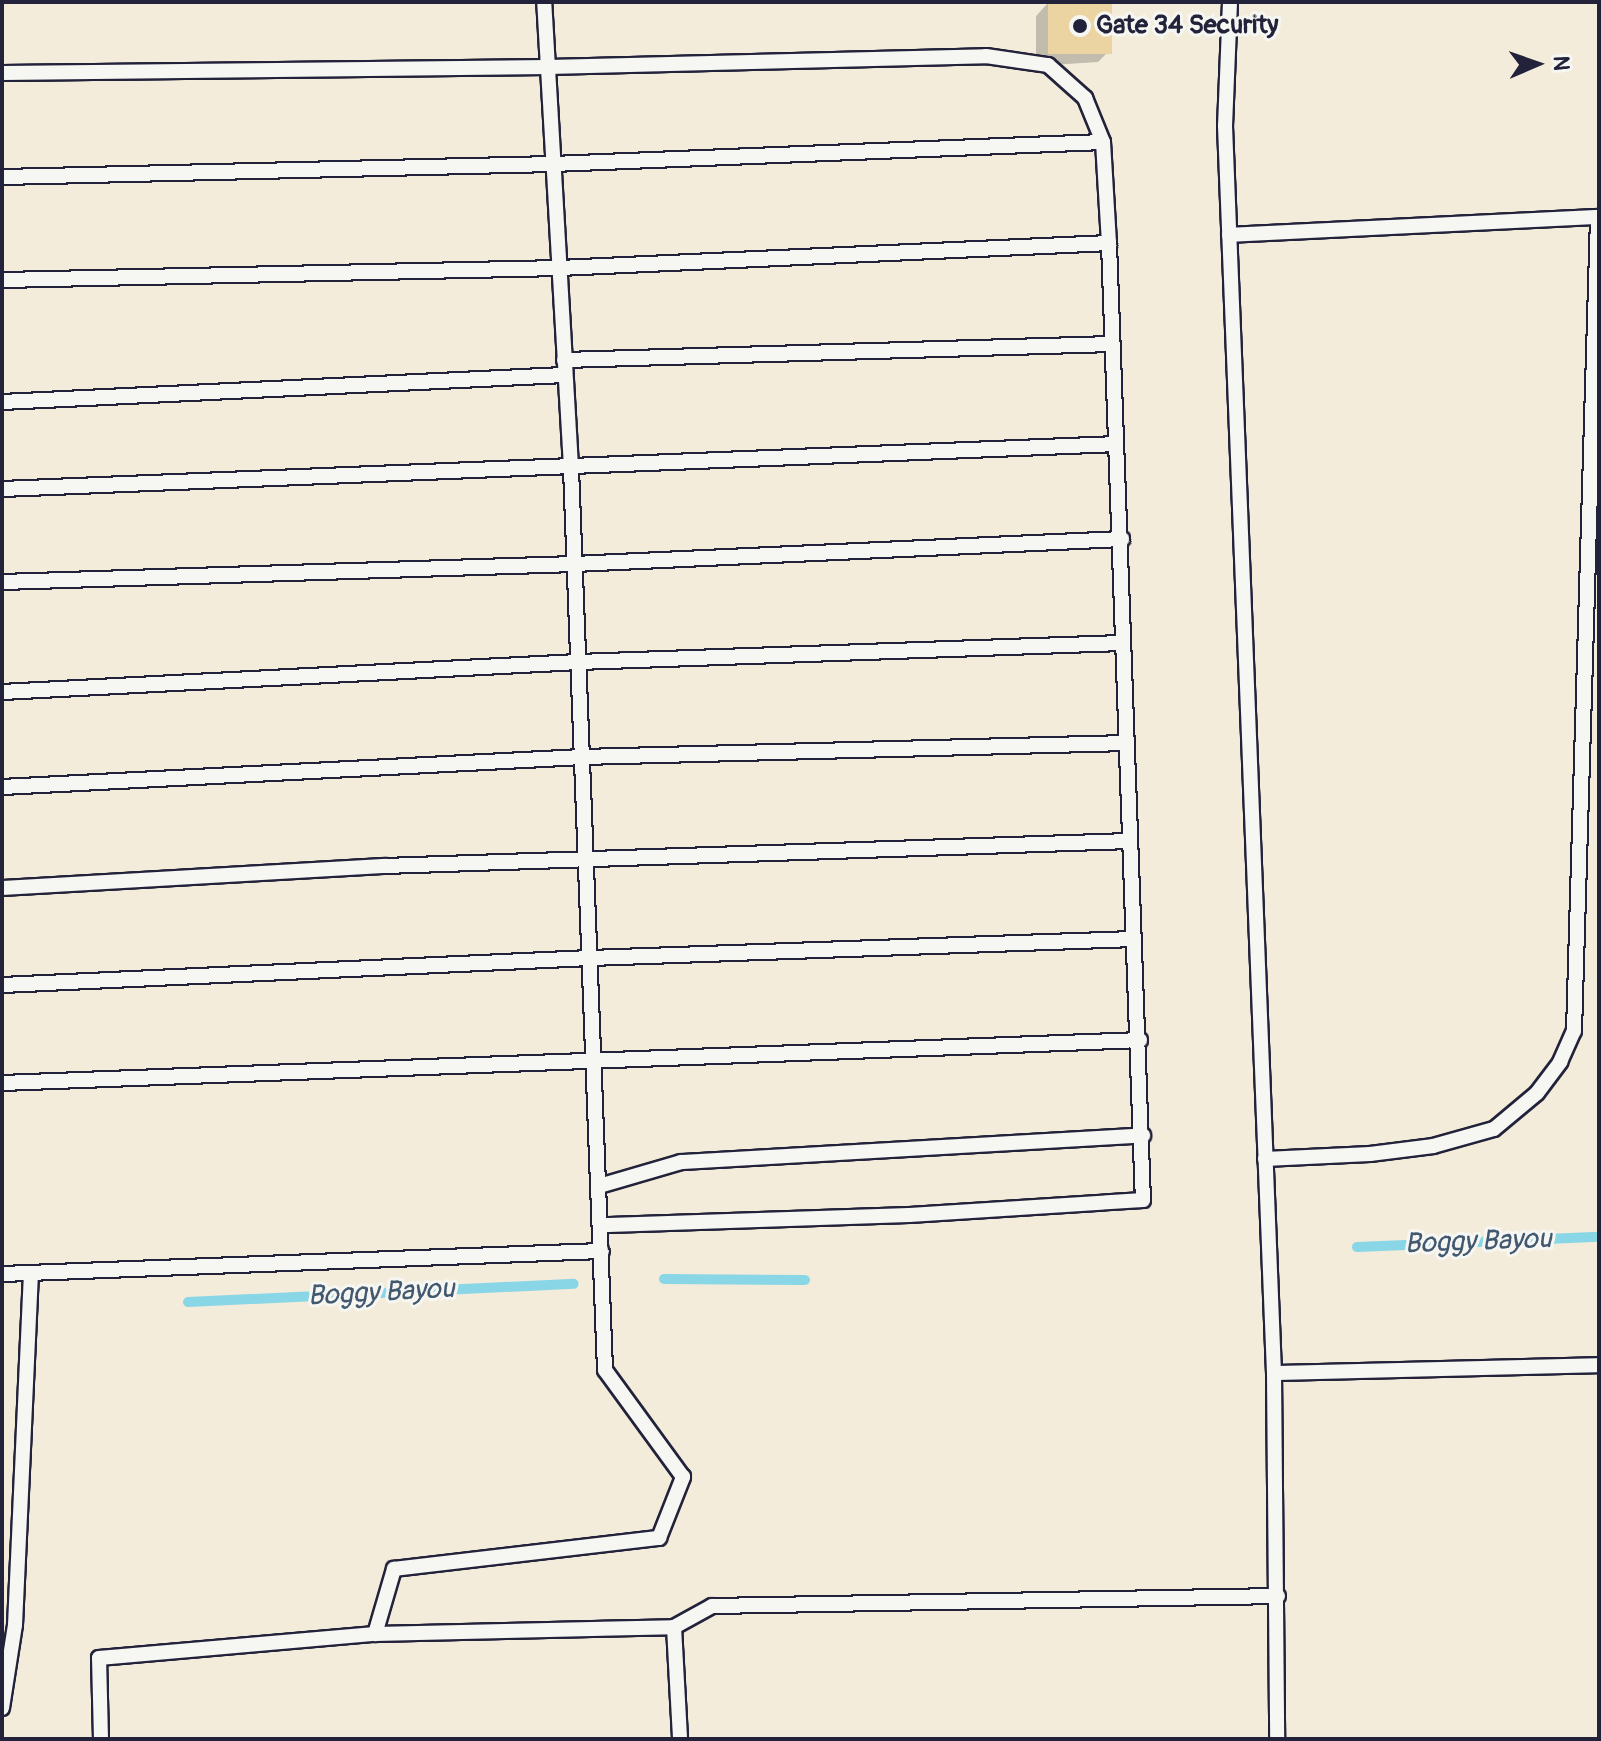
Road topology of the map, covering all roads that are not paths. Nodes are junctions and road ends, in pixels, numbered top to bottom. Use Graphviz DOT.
graph roads {
  1 [pos="544,2"];
  2 [pos="1230,2"];
  3 [pos="548,67"];
  4 [pos="2,73"];
  5 [pos="1103,142"];
  6 [pos="553,164"];
  7 [pos="2,177"];
  8 [pos="1599,217"];
  9 [pos="1229,235"];
  10 [pos="1109,243"];
  11 [pos="559,268"];
  12 [pos="2,280"];
  13 [pos="1112,344"];
  14 [pos="565,367"];
  15 [pos="2,402"];
  16 [pos="1116,444"];
  17 [pos="571,467"];
  18 [pos="2,489"];
  19 [pos="1122,539"];
  20 [pos="574,564"];
  21 [pos="2,582"];
  22 [pos="1123,643"];
  23 [pos="578,662"];
  24 [pos="2,692"];
  25 [pos="1126,743"];
  26 [pos="582,757"];
  27 [pos="2,787"];
  28 [pos="1130,841"];
  29 [pos="586,860"];
  30 [pos="2,888"];
  31 [pos="1133,939"];
  32 [pos="590,958"];
  33 [pos="2,985"];
  34 [pos="1140,1040"];
  35 [pos="594,1059"];
  36 [pos="2,1083"];
  37 [pos="1143,1135"];
  38 [pos="1265,1159"];
  39 [pos="599,1186"];
  40 [pos="601,1225"];
  41 [pos="602,1251"];
  42 [pos="31,1273"];
  43 [pos="2,1274"];
  44 [pos="1599,1365"];
  45 [pos="1274,1373"];
  46 [pos="1278,1596"];
  47 [pos="674,1627"];
  48 [pos="375,1634"];
  49 [pos="2,1708"];
  50 [pos="101,1739"];
  51 [pos="680,1739"];
  52 [pos="1277,1739"];
  1 -- 3 [label="lane"];
  2 -- 9 [label="lane"];
  3 -- 4 [label="lane"];
  3 -- 5 [label="lane"];
  3 -- 6 [label="lane"];
  5 -- 6 [label="lane"];
  5 -- 10 [label="lane"];
  6 -- 7 [label="lane"];
  6 -- 11 [label="lane"];
  8 -- 9 [label="lane"];
  8 -- 38 [label="lane"];
  9 -- 38 [label="lane"];
  10 -- 11 [label="lane"];
  10 -- 13 [label="lane"];
  11 -- 12 [label="lane"];
  11 -- 14 [label="lane"];
  13 -- 14 [label="lane"];
  13 -- 16 [label="lane"];
  14 -- 15 [label="lane"];
  14 -- 17 [label="lane"];
  16 -- 17 [label="lane"];
  16 -- 19 [label="lane"];
  17 -- 18 [label="lane"];
  17 -- 20 [label="lane"];
  19 -- 20 [label="lane"];
  19 -- 22 [label="lane"];
  20 -- 21 [label="lane"];
  20 -- 23 [label="lane"];
  22 -- 23 [label="lane"];
  22 -- 25 [label="lane"];
  23 -- 24 [label="lane"];
  23 -- 26 [label="lane"];
  25 -- 26 [label="lane"];
  25 -- 28 [label="lane"];
  26 -- 27 [label="lane"];
  26 -- 29 [label="lane"];
  28 -- 29 [label="lane"];
  28 -- 31 [label="lane"];
  29 -- 30 [label="lane"];
  29 -- 32 [label="lane"];
  31 -- 32 [label="lane"];
  31 -- 34 [label="lane"];
  32 -- 33 [label="lane"];
  32 -- 35 [label="lane"];
  34 -- 35 [label="lane"];
  34 -- 37 [label="lane"];
  35 -- 36 [label="lane"];
  35 -- 39 [label="lane"];
  37 -- 39 [label="lane"];
  37 -- 40 [label="lane"];
  38 -- 45 [label="lane"];
  39 -- 40 [label="lane"];
  40 -- 41 [label="lane"];
  41 -- 42 [label="lane"];
  41 -- 48 [label="lane"];
  42 -- 43 [label="lane"];
  42 -- 49 [label="lane"];
  44 -- 45 [label="lane"];
  45 -- 46 [label="lane"];
  46 -- 47 [label="lane"];
  46 -- 52 [label="lane"];
  47 -- 48 [label="lane"];
  47 -- 51 [label="lane"];
  48 -- 50 [label="lane"];
}
